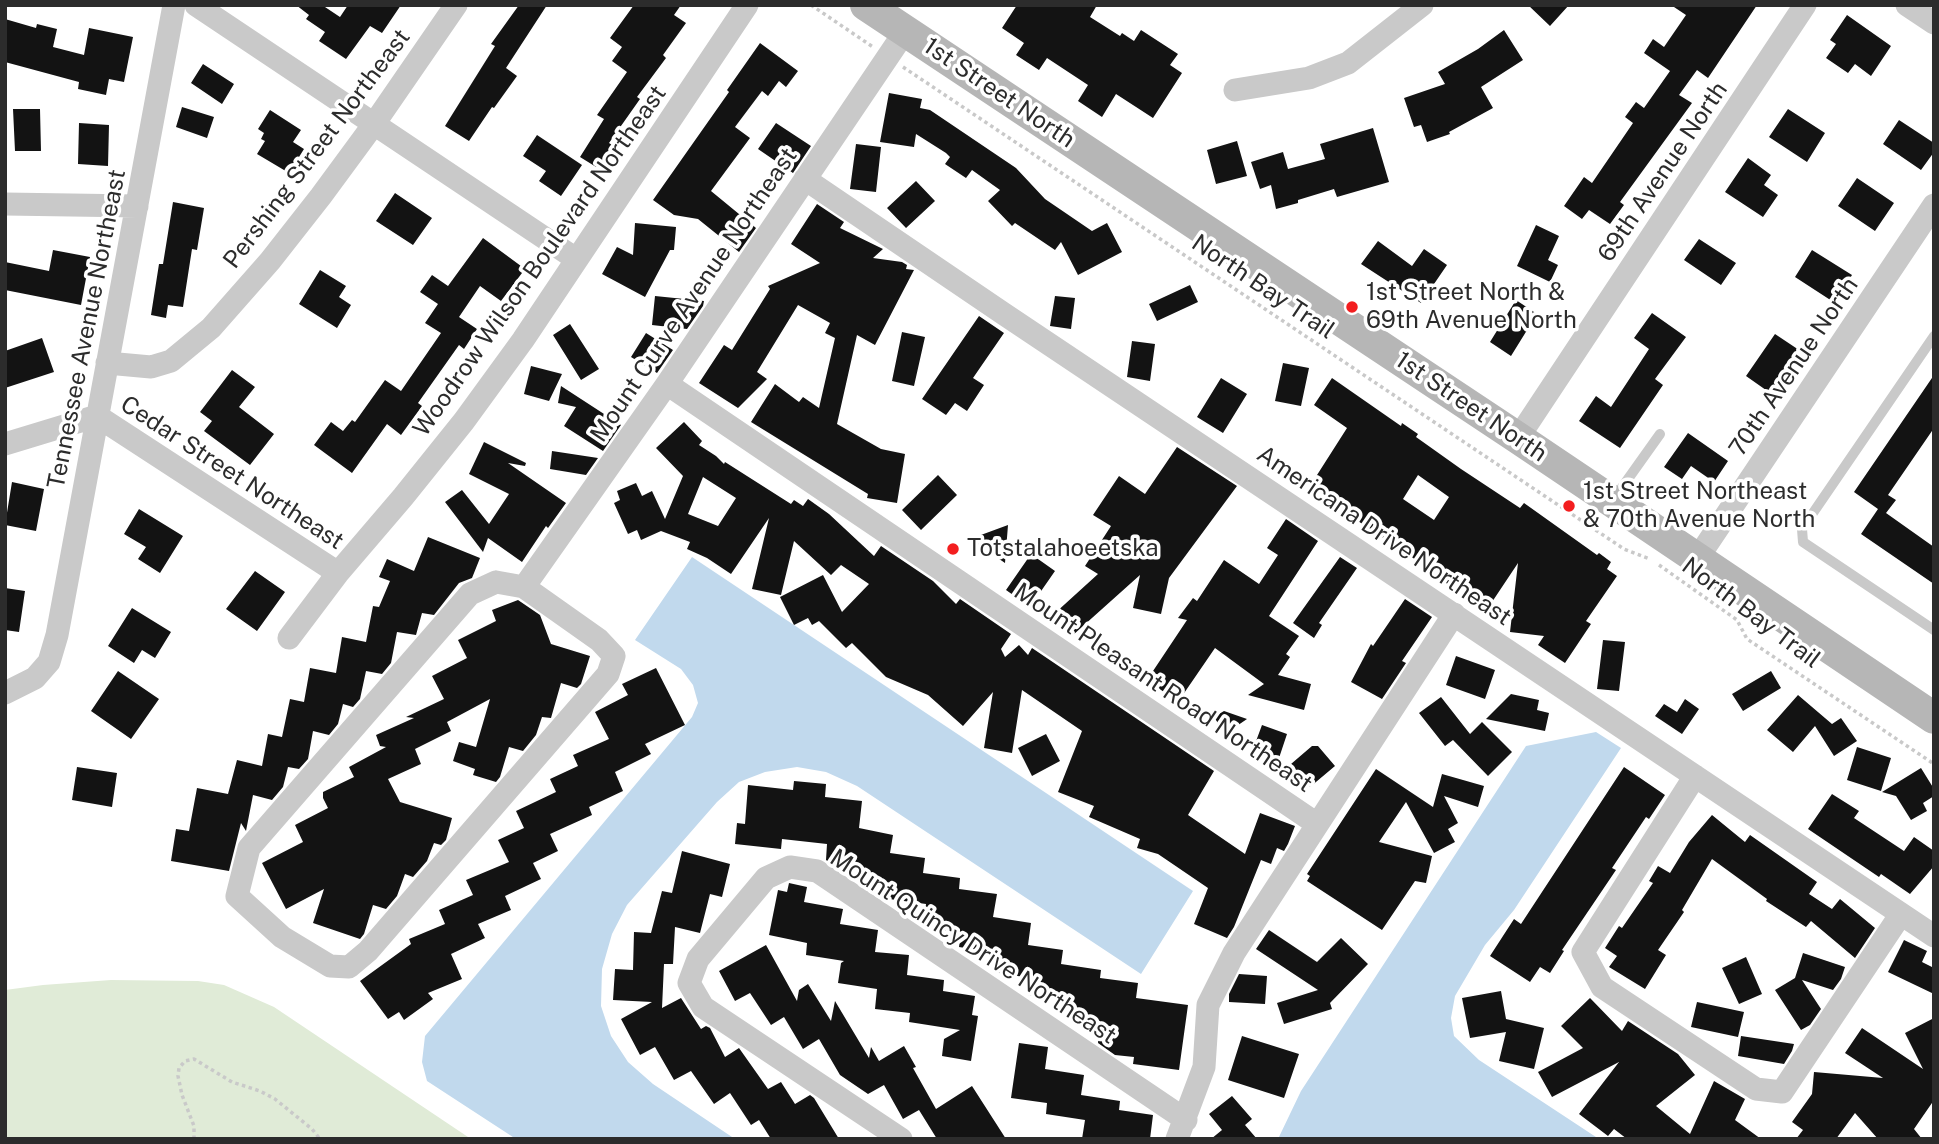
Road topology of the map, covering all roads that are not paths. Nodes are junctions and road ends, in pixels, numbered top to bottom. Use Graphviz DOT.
graph roads {
  1 [pos="174,5"];
  2 [pos="196,5"];
  3 [pos="456,5"];
  4 [pos="747,5"];
  5 [pos="1423,5"];
  6 [pos="1805,5"];
  7 [pos="1908,5"];
  8 [pos="874,8"];
  9 [pos="1934,23"];
  10 [pos="905,30"];
  11 [pos="1235,90"];
  12 [pos="374,124"];
  13 [pos="805,179"];
  14 [pos="5,204"];
  15 [pos="1934,205"];
  16 [pos="137,206"];
  17 [pos="576,260"];
  18 [pos="1934,336"];
  19 [pos="107,363"];
  20 [pos="667,384"];
  21 [pos="97,416"];
  22 [pos="1660,434"];
  23 [pos="1518,438"];
  24 [pos="5,444"];
  25 [pos="1612,501"];
  26 [pos="1697,559"];
  27 [pos="338,573"];
  28 [pos="524,587"];
  29 [pos="1454,614"];
  30 [pos="1934,630"];
  31 [pos="289,638"];
  32 [pos="5,694"];
  33 [pos="1934,718"];
  34 [pos="1695,776"];
  35 [pos="1317,824"];
  36 [pos="1901,914"];
  37 [pos="1934,936"];
  38 [pos="1182,1129"];
  39 [pos="901,1139"];
  1 -- 16 [label="street, Tennessee Avenue Northeast"];
  2 -- 12 [label="street"];
  3 -- 12 [label="street, Pershing Street Northeast"];
  4 -- 17 [label="street, Woodrow Wilson Boulevard Northeast"];
  5 -- 11 [label="street"];
  6 -- 23 [label="street, 69th Avenue North"];
  7 -- 9 [label="street"];
  8 -- 10 [label="street, 1st Street North"];
  10 -- 13 [label="street, Mount Curve Avenue Northeast"];
  10 -- 23 [label="street, 1st Street North"];
  12 -- 17 [label="street"];
  12 -- 19 [label="street, Pershing Street Northeast"];
  13 -- 20 [label="street, Mount Curve Avenue Northeast"];
  13 -- 29 [label="street, Americana Drive Northeast"];
  14 -- 16 [label="street"];
  15 -- 26 [label="street, 70th Avenue North"];
  16 -- 19 [label="street, Tennessee Avenue Northeast"];
  17 -- 27 [label="street, Woodrow Wilson Boulevard Northeast"];
  18 -- 30 [label="lane"];
  19 -- 21 [label="street, Tennessee Avenue Northeast"];
  20 -- 28 [label="street, Mount Curve Avenue Northeast"];
  20 -- 35 [label="street, Mount Pleasant Road Northeast"];
  21 -- 24 [label="street"];
  21 -- 27 [label="street, Cedar Street Northeast"];
  21 -- 32 [label="street, Tennessee Avenue Northeast"];
  22 -- 25 [label="lane"];
  23 -- 25 [label="street, 1st Street North"];
  25 -- 26 [label="street, 1st Street North"];
  26 -- 33 [label="street, 1st Street North"];
  27 -- 31 [label="street, Woodrow Wilson Boulevard Northeast"];
  28 -- 28 [label="street"];
  29 -- 34 [label="street, Americana Drive Northeast"];
  29 -- 35 [label="street"];
  34 -- 36 [label="street, Americana Drive Northeast"];
  34 -- 36 [label="street"];
  35 -- 38 [label="street"];
  36 -- 37 [label="street, Americana Drive Northeast"];
  38 -- 39 [label="street, Mount Quincy Drive Northeast"];
}
